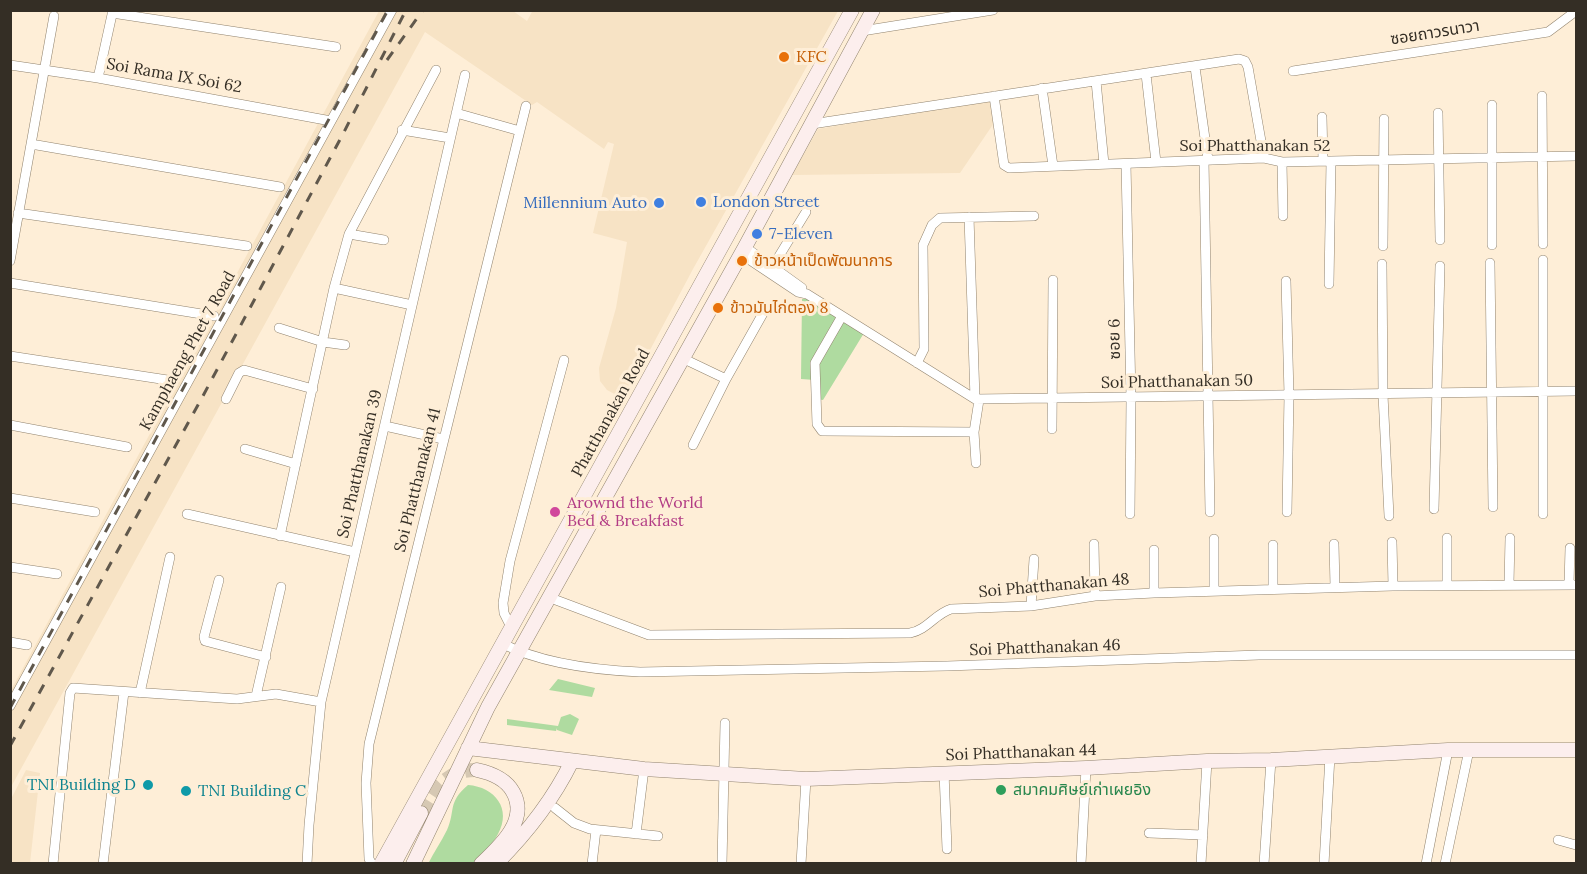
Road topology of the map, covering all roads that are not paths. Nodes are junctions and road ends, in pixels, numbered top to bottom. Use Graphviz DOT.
graph roads {
  1 [pos="392,10"];
  2 [pos="852,10"];
  3 [pos="873,10"];
  4 [pos="993,10"];
  5 [pos="1576,11"];
  6 [pos="113,12"];
  7 [pos="54,16"];
  8 [pos="862,31"];
  9 [pos="336,47"];
  10 [pos="10,65"];
  11 [pos="1195,67"];
  12 [pos="436,70"];
  13 [pos="44,71"];
  14 [pos="1293,71"];
  15 [pos="1146,74"];
  16 [pos="465,75"];
  17 [pos="98,78"];
  18 [pos="1096,81"];
  19 [pos="1042,88"];
  20 [pos="994,96"];
  21 [pos="1542,96"];
  22 [pos="1492,105"];
  23 [pos="526,106"];
  24 [pos="456,113"];
  25 [pos="1437,113"];
  26 [pos="1322,117"];
  27 [pos="1384,119"];
  28 [pos="331,121"];
  29 [pos="812,124"];
  30 [pos="402,130"];
  31 [pos="520,131"];
  32 [pos="450,138"];
  33 [pos="31,144"];
  34 [pos="1576,156"];
  35 [pos="1542,157"];
  36 [pos="1264,158"];
  37 [pos="1492,158"];
  38 [pos="1439,159"];
  39 [pos="1206,160"];
  40 [pos="1384,160"];
  41 [pos="1327,161"];
  42 [pos="1156,162"];
  43 [pos="1282,162"];
  44 [pos="1104,164"];
  45 [pos="1126,164"];
  46 [pos="1053,166"];
  47 [pos="280,187"];
  48 [pos="806,212"];
  49 [pos="18,213"];
  50 [pos="1034,216"];
  51 [pos="1283,216"];
  52 [pos="969,217"];
  53 [pos="349,234"];
  54 [pos="12,235"];
  55 [pos="384,240"];
  56 [pos="1440,240"];
  57 [pos="1543,244"];
  58 [pos="1492,245"];
  59 [pos="247,246"];
  60 [pos="1383,246"];
  61 [pos="743,251"];
  62 [pos="1543,260"];
  63 [pos="10,261"];
  64 [pos="1490,262"];
  65 [pos="1382,264"];
  66 [pos="773,266"];
  67 [pos="1440,266"];
  68 [pos="1053,280"];
  69 [pos="1286,281"];
  70 [pos="10,283"];
  71 [pos="1329,284"];
  72 [pos="334,288"];
  73 [pos="807,294"];
  74 [pos="412,305"];
  75 [pos="766,308"];
  76 [pos="214,316"];
  77 [pos="842,316"];
  78 [pos="279,328"];
  79 [pos="323,342"];
  80 [pos="345,345"];
  81 [pos="10,356"];
  82 [pos="682,358"];
  83 [pos="564,360"];
  84 [pos="917,363"];
  85 [pos="726,380"];
  86 [pos="174,381"];
  87 [pos="313,389"];
  88 [pos="1491,392"];
  89 [pos="1543,392"];
  90 [pos="1576,392"];
  91 [pos="1438,393"];
  92 [pos="1289,395"];
  93 [pos="1383,395"];
  94 [pos="1206,397"];
  95 [pos="1131,398"];
  96 [pos="226,399"];
  97 [pos="977,399"];
  98 [pos="1053,399"];
  99 [pos="10,425"];
  100 [pos="385,426"];
  101 [pos="1052,429"];
  102 [pos="974,432"];
  103 [pos="443,439"];
  104 [pos="693,445"];
  105 [pos="127,447"];
  106 [pos="245,449"];
  107 [pos="976,463"];
  108 [pos="296,464"];
  109 [pos="10,498"];
  110 [pos="1493,507"];
  111 [pos="1434,509"];
  112 [pos="94,512"];
  113 [pos="1210,512"];
  114 [pos="1287,512"];
  115 [pos="187,514"];
  116 [pos="1130,514"];
  117 [pos="1543,514"];
  118 [pos="1389,516"];
  119 [pos="280,537"];
  120 [pos="1447,538"];
  121 [pos="1510,538"];
  122 [pos="1214,539"];
  123 [pos="1392,542"];
  124 [pos="1094,544"];
  125 [pos="1334,544"];
  126 [pos="1273,545"];
  127 [pos="1570,548"];
  128 [pos="1154,550"];
  129 [pos="355,552"];
  130 [pos="170,556"];
  131 [pos="1034,559"];
  132 [pos="10,567"];
  133 [pos="57,574"];
  134 [pos="219,580"];
  135 [pos="1509,584"];
  136 [pos="1447,585"];
  137 [pos="1573,585"];
  138 [pos="1393,586"];
  139 [pos="281,587"];
  140 [pos="1335,587"];
  141 [pos="1273,589"];
  142 [pos="1214,591"];
  143 [pos="1154,593"];
  144 [pos="1095,596"];
  145 [pos="548,597"];
  146 [pos="1031,606"];
  147 [pos="510,625"];
  148 [pos="10,642"];
  149 [pos="501,643"];
  150 [pos="27,645"];
  151 [pos="518,652"];
  152 [pos="1576,655"];
  153 [pos="266,657"];
  154 [pos="123,692"];
  155 [pos="140,693"];
  156 [pos="256,696"];
  157 [pos="321,702"];
  158 [pos="10,706"];
  159 [pos="725,723"];
  160 [pos="468,748"];
  161 [pos="1448,750"];
  162 [pos="1469,750"];
  163 [pos="1576,750"];
  164 [pos="1330,756"];
  165 [pos="1271,760"];
  166 [pos="572,761"];
  167 [pos="1207,761"];
  168 [pos="1086,768"];
  169 [pos="644,769"];
  170 [pos="477,770"];
  171 [pos="944,772"];
  172 [pos="723,775"];
  173 [pos="806,778"];
  174 [pos="555,808"];
  175 [pos="421,813"];
  176 [pos="596,830"];
  177 [pos="1149,833"];
  178 [pos="636,834"];
  179 [pos="1203,835"];
  180 [pos="658,836"];
  181 [pos="1558,840"];
  182 [pos="1576,844"];
  183 [pos="947,849"];
  184 [pos="53,864"];
  185 [pos="103,864"];
  186 [pos="307,864"];
  187 [pos="372,864"];
  188 [pos="381,864"];
  189 [pos="394,864"];
  190 [pos="413,864"];
  191 [pos="481,864"];
  192 [pos="496,864"];
  193 [pos="592,864"];
  194 [pos="722,864"];
  195 [pos="801,864"];
  196 [pos="1080,864"];
  197 [pos="1201,864"];
  198 [pos="1264,864"];
  199 [pos="1324,864"];
  200 [pos="1426,864"];
  201 [pos="1445,864"];
  1 -- 28 [label="street, Kamphaeng Phet 7 Road"];
  2 -- 147 [label="main road, Phatthanakan Road"];
  3 -- 8 [label="main road"];
  4 -- 8 [label="street"];
  5 -- 14 [label="street, ซอยถาวรนาวา"];
  6 -- 9 [label="street"];
  6 -- 17 [label="street"];
  7 -- 13 [label="street"];
  8 -- 29 [label="main road"];
  10 -- 13 [label="street, Soi Rama IX Soi 62"];
  11 -- 15 [label="street"];
  11 -- 36 [label="street"];
  11 -- 39 [label="street"];
  12 -- 30 [label="street"];
  13 -- 17 [label="street, Soi Rama IX Soi 62"];
  13 -- 33 [label="street"];
  15 -- 18 [label="street"];
  15 -- 42 [label="street"];
  16 -- 24 [label="street, Soi Phatthanakan 39"];
  17 -- 28 [label="street, Soi Rama IX Soi 62"];
  18 -- 19 [label="street"];
  18 -- 44 [label="street"];
  19 -- 20 [label="street"];
  19 -- 46 [label="street"];
  20 -- 29 [label="street"];
  20 -- 46 [label="street, Soi Phatthanakan 52"];
  21 -- 35 [label="street"];
  22 -- 37 [label="street"];
  23 -- 31 [label="street, Soi Phatthanakan 41"];
  24 -- 31 [label="street"];
  24 -- 32 [label="street, Soi Phatthanakan 39"];
  25 -- 38 [label="street"];
  26 -- 41 [label="street"];
  27 -- 40 [label="street"];
  28 -- 158 [label="street, Kamphaeng Phet 7 Road"];
  29 -- 61 [label="main road"];
  30 -- 32 [label="street"];
  30 -- 53 [label="street"];
  31 -- 103 [label="street, Soi Phatthanakan 41"];
  32 -- 74 [label="street, Soi Phatthanakan 39"];
  33 -- 47 [label="street"];
  33 -- 49 [label="street"];
  34 -- 35 [label="street, Soi Phatthanakan 52"];
  35 -- 37 [label="street, Soi Phatthanakan 52"];
  35 -- 57 [label="street"];
  36 -- 39 [label="street, Soi Phatthanakan 52"];
  36 -- 43 [label="street, Soi Phatthanakan 52"];
  37 -- 38 [label="street, Soi Phatthanakan 52"];
  37 -- 58 [label="street"];
  38 -- 40 [label="street, Soi Phatthanakan 52"];
  38 -- 56 [label="street"];
  39 -- 42 [label="street, Soi Phatthanakan 52"];
  39 -- 94 [label="street"];
  40 -- 41 [label="street, Soi Phatthanakan 52"];
  40 -- 60 [label="street"];
  41 -- 43 [label="street, Soi Phatthanakan 52"];
  41 -- 71 [label="street"];
  42 -- 45 [label="street, Soi Phatthanakan 52"];
  43 -- 51 [label="street"];
  44 -- 45 [label="street, Soi Phatthanakan 52"];
  44 -- 46 [label="street, Soi Phatthanakan 52"];
  45 -- 95 [label="street, ซอย 6"];
  48 -- 66 [label="street"];
  49 -- 54 [label="street"];
  49 -- 59 [label="street"];
  50 -- 52 [label="street"];
  52 -- 84 [label="street"];
  52 -- 97 [label="street"];
  53 -- 55 [label="street"];
  53 -- 72 [label="street"];
  54 -- 63 [label="street"];
  61 -- 66 [label="street"];
  61 -- 73 [label="street"];
  61 -- 82 [label="main road"];
  62 -- 89 [label="street"];
  64 -- 88 [label="street"];
  65 -- 93 [label="street"];
  66 -- 73 [label="street"];
  67 -- 91 [label="street"];
  68 -- 98 [label="street"];
  69 -- 92 [label="street"];
  70 -- 76 [label="street"];
  72 -- 74 [label="street"];
  72 -- 79 [label="street"];
  73 -- 77 [label="street"];
  74 -- 100 [label="street, Soi Phatthanakan 39"];
  75 -- 85 [label="street"];
  77 -- 84 [label="street"];
  77 -- 102 [label="street"];
  78 -- 79 [label="street"];
  79 -- 80 [label="street"];
  79 -- 87 [label="street"];
  81 -- 86 [label="street"];
  82 -- 85 [label="street"];
  82 -- 145 [label="main road"];
  83 -- 147 [label="street"];
  84 -- 97 [label="street"];
  85 -- 104 [label="street"];
  87 -- 96 [label="street"];
  87 -- 108 [label="street"];
  88 -- 89 [label="street, Soi Phatthanakan 50"];
  88 -- 91 [label="street, Soi Phatthanakan 50"];
  88 -- 110 [label="street"];
  89 -- 90 [label="street, Soi Phatthanakan 50"];
  89 -- 117 [label="street"];
  91 -- 93 [label="street, Soi Phatthanakan 50"];
  91 -- 111 [label="street"];
  92 -- 93 [label="street, Soi Phatthanakan 50"];
  92 -- 94 [label="street, Soi Phatthanakan 50"];
  92 -- 114 [label="street"];
  93 -- 118 [label="street"];
  94 -- 95 [label="street, Soi Phatthanakan 50"];
  94 -- 113 [label="street"];
  95 -- 98 [label="street, Soi Phatthanakan 50"];
  95 -- 116 [label="street, ซอย 6"];
  97 -- 98 [label="street, Soi Phatthanakan 50"];
  97 -- 102 [label="street"];
  98 -- 101 [label="street"];
  99 -- 105 [label="street"];
  100 -- 103 [label="street"];
  100 -- 129 [label="street, Soi Phatthanakan 39"];
  102 -- 107 [label="street"];
  103 -- 187 [label="street, Soi Phatthanakan 41"];
  106 -- 108 [label="street"];
  108 -- 119 [label="street"];
  109 -- 112 [label="street"];
  115 -- 119 [label="street"];
  119 -- 129 [label="street"];
  120 -- 136 [label="street"];
  121 -- 135 [label="street"];
  122 -- 142 [label="street"];
  123 -- 138 [label="street"];
  124 -- 144 [label="street"];
  125 -- 140 [label="street"];
  126 -- 141 [label="street"];
  127 -- 137 [label="street"];
  128 -- 143 [label="street"];
  129 -- 157 [label="street, Soi Phatthanakan 39"];
  130 -- 155 [label="street"];
  131 -- 146 [label="street"];
  132 -- 133 [label="street"];
  134 -- 153 [label="street"];
  135 -- 136 [label="street, Soi Phatthanakan 48"];
  135 -- 137 [label="street, Soi Phatthanakan 48"];
  136 -- 138 [label="street, Soi Phatthanakan 48"];
  138 -- 140 [label="street, Soi Phatthanakan 48"];
  139 -- 153 [label="street"];
  140 -- 141 [label="street, Soi Phatthanakan 48"];
  141 -- 142 [label="street, Soi Phatthanakan 48"];
  142 -- 143 [label="street, Soi Phatthanakan 48"];
  143 -- 144 [label="street, Soi Phatthanakan 48"];
  144 -- 146 [label="street, Soi Phatthanakan 48"];
  145 -- 146 [label="street, Soi Phatthanakan 48"];
  145 -- 151 [label="main road"];
  147 -- 149 [label="main road, Phatthanakan Road"];
  148 -- 150 [label="street"];
  149 -- 151 [label="street, Soi Phatthanakan 46"];
  149 -- 188 [label="main road, Phatthanakan Road"];
  151 -- 152 [label="street, Soi Phatthanakan 46"];
  151 -- 160 [label="main road"];
  153 -- 156 [label="street"];
  154 -- 155 [label="street"];
  154 -- 184 [label="street"];
  154 -- 185 [label="street"];
  155 -- 156 [label="street"];
  156 -- 157 [label="street"];
  157 -- 186 [label="street, Soi Phatthanakan 39"];
  159 -- 172 [label="street"];
  160 -- 166 [label="main road, Soi Phatthanakan 44"];
  160 -- 190 [label="main road"];
  161 -- 162 [label="main road, Soi Phatthanakan 44"];
  161 -- 164 [label="main road, Soi Phatthanakan 44"];
  161 -- 200 [label="street"];
  162 -- 163 [label="main road, Soi Phatthanakan 44"];
  162 -- 201 [label="street"];
  164 -- 165 [label="main road, Soi Phatthanakan 44"];
  164 -- 199 [label="street"];
  165 -- 167 [label="main road, Soi Phatthanakan 44"];
  165 -- 198 [label="street"];
  166 -- 169 [label="main road, Soi Phatthanakan 44"];
  166 -- 192 [label="main road"];
  167 -- 168 [label="main road, Soi Phatthanakan 44"];
  167 -- 179 [label="street"];
  168 -- 171 [label="main road, Soi Phatthanakan 44"];
  168 -- 196 [label="street"];
  169 -- 172 [label="main road, Soi Phatthanakan 44"];
  169 -- 178 [label="street"];
  170 -- 191 [label="main road"];
  171 -- 173 [label="main road, Soi Phatthanakan 44"];
  171 -- 183 [label="street"];
  172 -- 173 [label="main road, Soi Phatthanakan 44"];
  172 -- 194 [label="street"];
  173 -- 195 [label="street"];
  174 -- 176 [label="street"];
  175 -- 189 [label="main road"];
  176 -- 178 [label="street"];
  176 -- 193 [label="street"];
  177 -- 179 [label="street"];
  178 -- 180 [label="street"];
  179 -- 197 [label="street"];
  181 -- 182 [label="street"];
}
